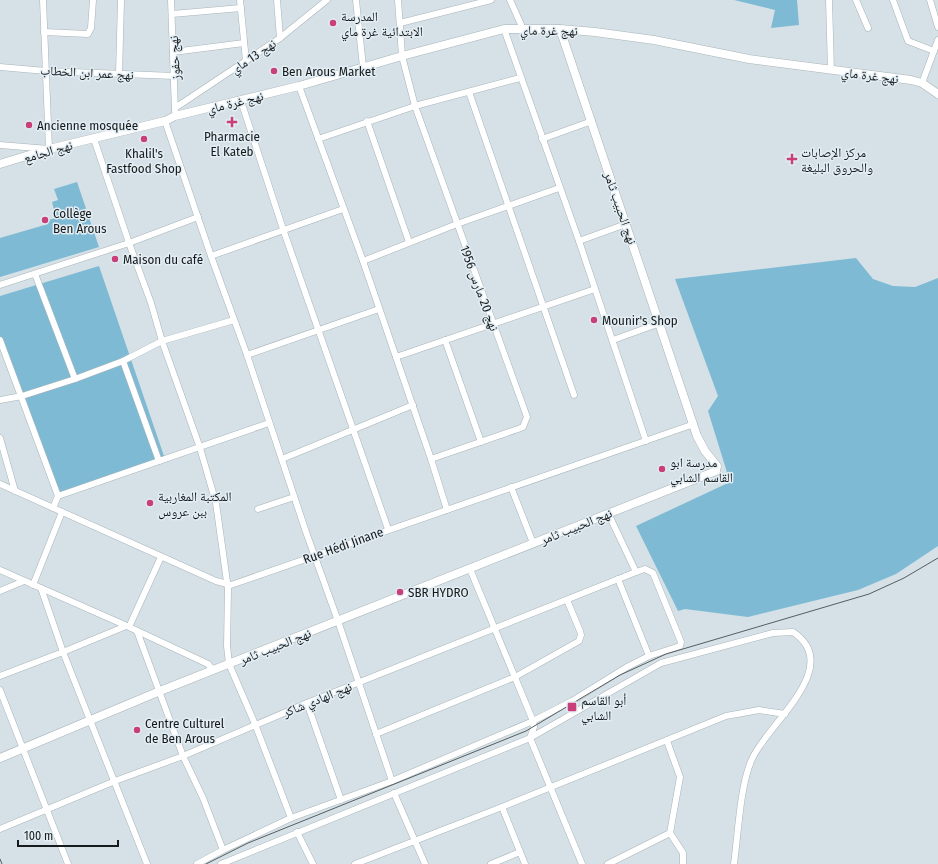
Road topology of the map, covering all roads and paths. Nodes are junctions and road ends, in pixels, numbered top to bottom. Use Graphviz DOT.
graph roads {
  1 [pos="43,0"];
  2 [pos="93,0"];
  3 [pos="121,0"];
  4 [pos="170,0"];
  5 [pos="240,0"];
  6 [pos="277,0"];
  7 [pos="327,0"];
  8 [pos="356,0"];
  9 [pos="360,0"];
  10 [pos="398,0"];
  11 [pos="491,0"];
  12 [pos="510,0"];
  13 [pos="829,0"];
  14 [pos="856,0"];
  15 [pos="893,0"];
  16 [pos="930,0"];
  17 [pos="318,3"];
  18 [pos="241,8"];
  19 [pos="172,14"];
  20 [pos="400,23"];
  21 [pos="938,27"];
  22 [pos="868,28"];
  23 [pos="504,29"];
  24 [pos="523,29"];
  25 [pos="560,29"];
  26 [pos="44,32"];
  27 [pos="280,38"];
  28 [pos="938,40"];
  29 [pos="244,44"];
  30 [pos="934,51"];
  31 [pos="173,52"];
  32 [pos="402,56"];
  33 [pos="246,61"];
  34 [pos="0,67"];
  35 [pos="363,67"];
  36 [pos="831,70"];
  37 [pos="46,71"];
  38 [pos="119,74"];
  39 [pos="175,76"];
  40 [pos="520,78"];
  41 [pos="922,83"];
  42 [pos="299,86"];
  43 [pos="469,92"];
  44 [pos="938,94"];
  45 [pos="241,101"];
  46 [pos="415,106"];
  47 [pos="175,112"];
  48 [pos="165,121"];
  49 [pos="367,121"];
  50 [pos="592,121"];
  51 [pos="94,138"];
  52 [pos="318,139"];
  53 [pos="542,139"];
  54 [pos="0,145"];
  55 [pos="49,149"];
  56 [pos="0,164"];
  57 [pos="559,188"];
  58 [pos="510,205"];
  59 [pos="343,209"];
  60 [pos="198,217"];
  61 [pos="457,224"];
  62 [pos="626,224"];
  63 [pos="283,229"];
  64 [pos="579,241"];
  65 [pos="409,242"];
  66 [pos="128,243"];
  67 [pos="211,256"];
  68 [pos="363,260"];
  69 [pos="36,274"];
  70 [pos="0,286"];
  71 [pos="595,289"];
  72 [pos="545,306"];
  73 [pos="379,309"];
  74 [pos="234,320"];
  75 [pos="660,323"];
  76 [pos="493,324"];
  77 [pos="318,330"];
  78 [pos="445,340"];
  79 [pos="613,340"];
  80 [pos="162,341"];
  81 [pos="0,342"];
  82 [pos="247,354"];
  83 [pos="396,357"];
  84 [pos="124,361"];
  85 [pos="75,379"];
  86 [pos="574,395"];
  87 [pos="22,396"];
  88 [pos="0,400"];
  89 [pos="413,406"];
  90 [pos="270,423"];
  91 [pos="694,424"];
  92 [pos="354,429"];
  93 [pos="0,438"];
  94 [pos="646,441"];
  95 [pos="481,442"];
  96 [pos="200,448"];
  97 [pos="282,459"];
  98 [pos="432,459"];
  99 [pos="159,461"];
  100 [pos="0,484"];
  101 [pos="511,487"];
  102 [pos="15,491"];
  103 [pos="58,496"];
  104 [pos="294,497"];
  105 [pos="53,508"];
  106 [pos="258,509"];
  107 [pos="447,510"];
  108 [pos="62,512"];
  109 [pos="608,513"];
  110 [pos="388,529"];
  111 [pos="533,543"];
  112 [pos="314,555"];
  113 [pos="161,557"];
  114 [pos="470,569"];
  115 [pos="0,570"];
  116 [pos="636,572"];
  117 [pos="618,579"];
  118 [pos="24,581"];
  119 [pos="33,585"];
  120 [pos="228,585"];
  121 [pos="40,588"];
  122 [pos="0,591"];
  123 [pos="567,600"];
  124 [pos="338,621"];
  125 [pos="127,627"];
  126 [pos="495,627"];
  127 [pos="137,631"];
  128 [pos="63,652"];
  129 [pos="649,656"];
  130 [pos="229,664"];
  131 [pos="213,670"];
  132 [pos="0,676"];
  133 [pos="515,677"];
  134 [pos="359,683"];
  135 [pos="0,690"];
  136 [pos="160,691"];
  137 [pos="307,703"];
  138 [pos="784,714"];
  139 [pos="90,721"];
  140 [pos="533,721"];
  141 [pos="255,724"];
  142 [pos="376,734"];
  143 [pos="530,738"];
  144 [pos="667,741"];
  145 [pos="24,749"];
  146 [pos="183,756"];
  147 [pos="0,758"];
  148 [pos="115,781"];
  149 [pos="392,781"];
  150 [pos="550,787"];
  151 [pos="394,793"];
  152 [pos="341,800"];
  153 [pos="502,807"];
  154 [pos="46,809"];
  155 [pos="291,818"];
  156 [pos="0,829"];
  157 [pos="297,832"];
  158 [pos="670,834"];
  159 [pos="414,842"];
  160 [pos="223,850"];
  161 [pos="520,852"];
  162 [pos="68,864"];
  163 [pos="147,864"];
  164 [pos="197,864"];
  165 [pos="221,864"];
  166 [pos="313,864"];
  167 [pos="355,864"];
  168 [pos="425,864"];
  169 [pos="491,864"];
  170 [pos="525,864"];
  171 [pos="582,864"];
  172 [pos="608,864"];
  173 [pos="683,864"];
  174 [pos="734,864"];
  1 -- 26 [label="street"];
  2 -- 26 [label="street"];
  3 -- 38 [label="street"];
  4 -- 19 [label="street, نهج حفوز"];
  5 -- 18 [label="street"];
  6 -- 27 [label="street"];
  7 -- 17 [label="street, نهج 13 ماي"];
  8 -- 9 [label="street"];
  8 -- 35 [label="street"];
  10 -- 20 [label="street, نهج 20 مارس 1956"];
  11 -- 20 [label="street"];
  12 -- 24 [label="street"];
  13 -- 36 [label="street"];
  14 -- 22 [label="street"];
  15 -- 30 [label="street"];
  16 -- 21 [label="street"];
  17 -- 27 [label="street, نهج 13 ماي"];
  18 -- 19 [label="street"];
  18 -- 29 [label="street"];
  19 -- 31 [label="street, نهج حفوز"];
  20 -- 32 [label="street, نهج 20 مارس 1956"];
  23 -- 24 [label="street, نهج غرة ماي"];
  23 -- 32 [label="street, نهج غرة ماي"];
  23 -- 40 [label="street"];
  24 -- 25 [label="street, نهج غرة ماي"];
  25 -- 36 [label="street, نهج غرة ماي"];
  25 -- 50 [label="street, نهج الحبيب ثامر"];
  26 -- 37 [label="street"];
  27 -- 33 [label="street, نهج 13 ماي"];
  28 -- 30 [label="street"];
  29 -- 31 [label="street"];
  29 -- 33 [label="street"];
  30 -- 41 [label="street"];
  31 -- 39 [label="street, نهج حفوز"];
  32 -- 35 [label="street, نهج غرة ماي"];
  32 -- 46 [label="street, نهج 20 مارس 1956"];
  33 -- 47 [label="street, نهج 13 ماي"];
  34 -- 37 [label="street, نهج عمر ابن الخطاب"];
  35 -- 42 [label="street, نهج غرة ماي"];
  36 -- 41 [label="street, نهج غرة ماي"];
  37 -- 38 [label="street, نهج عمر ابن الخطاب"];
  37 -- 55 [label="street"];
  38 -- 39 [label="street, نهج عمر ابن الخطاب"];
  39 -- 47 [label="street, نهج حفوز"];
  40 -- 43 [label="street"];
  40 -- 53 [label="street"];
  41 -- 44 [label="street, نهج غرة ماي"];
  42 -- 45 [label="street, نهج غرة ماي"];
  42 -- 52 [label="street"];
  43 -- 46 [label="street"];
  43 -- 58 [label="street"];
  45 -- 47 [label="street, نهج غرة ماي"];
  45 -- 63 [label="street"];
  46 -- 49 [label="street"];
  46 -- 61 [label="street, نهج 20 مارس 1956"];
  47 -- 48 [label="street, نهج غرة ماي"];
  48 -- 51 [label="street, نهج الجامع"];
  48 -- 60 [label="street"];
  49 -- 52 [label="street"];
  49 -- 65 [label="street"];
  50 -- 53 [label="street"];
  50 -- 62 [label="street, نهج الحبيب ثامر"];
  51 -- 55 [label="street, نهج الجامع"];
  51 -- 66 [label="street"];
  52 -- 59 [label="street"];
  53 -- 57 [label="street"];
  54 -- 55 [label="street"];
  55 -- 56 [label="street, نهج الجامع"];
  57 -- 58 [label="street"];
  57 -- 64 [label="street"];
  58 -- 61 [label="street"];
  58 -- 72 [label="street"];
  59 -- 63 [label="street"];
  59 -- 68 [label="street"];
  60 -- 66 [label="street"];
  60 -- 67 [label="street"];
  61 -- 65 [label="street"];
  61 -- 76 [label="street, نهج 20 مارس 1956"];
  62 -- 64 [label="street"];
  62 -- 75 [label="street, نهج الحبيب ثامر"];
  63 -- 67 [label="street"];
  63 -- 77 [label="street"];
  64 -- 71 [label="street"];
  65 -- 68 [label="street"];
  66 -- 69 [label="street"];
  66 -- 80 [label="street"];
  67 -- 74 [label="street"];
  68 -- 73 [label="street"];
  69 -- 70 [label="street"];
  69 -- 85 [label="street"];
  71 -- 72 [label="street"];
  71 -- 79 [label="street"];
  72 -- 76 [label="street"];
  72 -- 86 [label="street"];
  73 -- 77 [label="street"];
  73 -- 83 [label="street"];
  74 -- 80 [label="street"];
  74 -- 82 [label="street"];
  75 -- 79 [label="street"];
  75 -- 91 [label="street, نهج الحبيب ثامر"];
  76 -- 78 [label="street"];
  76 -- 95 [label="street, نهج 20 مارس 1956"];
  77 -- 82 [label="street"];
  77 -- 92 [label="street"];
  78 -- 83 [label="street"];
  78 -- 95 [label="street"];
  79 -- 94 [label="street"];
  80 -- 84 [label="street"];
  80 -- 96 [label="street"];
  81 -- 87 [label="street"];
  82 -- 90 [label="street"];
  83 -- 89 [label="street"];
  84 -- 85 [label="street"];
  84 -- 99 [label="street"];
  85 -- 87 [label="street"];
  87 -- 88 [label="street"];
  87 -- 103 [label="street"];
  89 -- 92 [label="street"];
  89 -- 98 [label="street"];
  90 -- 96 [label="street"];
  90 -- 97 [label="street"];
  91 -- 94 [label="street, Rue Hédi Jinane"];
  91 -- 109 [label="street, نهج الحبيب ثامر"];
  92 -- 97 [label="street"];
  92 -- 110 [label="street"];
  93 -- 102 [label="street"];
  94 -- 101 [label="street, Rue Hédi Jinane"];
  95 -- 98 [label="street, نهج 20 مارس 1956"];
  96 -- 99 [label="street"];
  96 -- 120 [label="street"];
  97 -- 104 [label="street"];
  98 -- 107 [label="street"];
  99 -- 103 [label="street"];
  100 -- 102 [label="street"];
  101 -- 107 [label="street, Rue Hédi Jinane"];
  101 -- 111 [label="street"];
  102 -- 105 [label="street"];
  103 -- 105 [label="street"];
  104 -- 106 [label="street"];
  104 -- 112 [label="street"];
  105 -- 108 [label="street"];
  107 -- 110 [label="street, Rue Hédi Jinane"];
  108 -- 113 [label="street"];
  108 -- 119 [label="street"];
  109 -- 111 [label="street, نهج الحبيب ثامر"];
  109 -- 116 [label="street"];
  110 -- 112 [label="street, Rue Hédi Jinane"];
  111 -- 114 [label="street, نهج الحبيب ثامر"];
  112 -- 120 [label="street, Rue Hédi Jinane"];
  112 -- 124 [label="street"];
  113 -- 120 [label="street"];
  113 -- 125 [label="street"];
  114 -- 124 [label="street, نهج الحبيب ثامر"];
  114 -- 126 [label="street"];
  115 -- 118 [label="street"];
  116 -- 117 [label="street, نهج الهادي شاكر"];
  116 -- 129 [label="street, نهج الهادي شاكر"];
  117 -- 123 [label="street, نهج الهادي شاكر"];
  117 -- 129 [label="street"];
  118 -- 119 [label="street"];
  118 -- 122 [label="street"];
  119 -- 121 [label="street"];
  120 -- 130 [label="street"];
  121 -- 125 [label="street"];
  121 -- 128 [label="street"];
  123 -- 126 [label="street, نهج الهادي شاكر"];
  123 -- 133 [label="street"];
  124 -- 130 [label="street, نهج الحبيب ثامر"];
  124 -- 134 [label="street"];
  125 -- 127 [label="street"];
  125 -- 128 [label="street"];
  126 -- 133 [label="street"];
  126 -- 134 [label="street, نهج الهادي شاكر"];
  127 -- 131 [label="street"];
  127 -- 136 [label="street"];
  128 -- 132 [label="street"];
  128 -- 139 [label="street"];
  129 -- 140 [label="street"];
  130 -- 131 [label="street, نهج الحبيب ثامر"];
  130 -- 141 [label="street"];
  131 -- 136 [label="street, نهج الحبيب ثامر"];
  133 -- 140 [label="street"];
  133 -- 142 [label="street"];
  134 -- 137 [label="street, نهج الهادي شاكر"];
  134 -- 142 [label="street"];
  135 -- 145 [label="street"];
  136 -- 139 [label="street, نهج الحبيب ثامر"];
  136 -- 146 [label="street"];
  137 -- 141 [label="street, نهج الهادي شاكر"];
  137 -- 152 [label="street"];
  138 -- 143 [label="street"];
  138 -- 144 [label="street"];
  138 -- 174 [label="street"];
  139 -- 145 [label="street, نهج الحبيب ثامر"];
  139 -- 148 [label="street"];
  140 -- 143 [label="street"];
  140 -- 149 [label="street"];
  141 -- 146 [label="street, نهج الهادي شاكر"];
  141 -- 155 [label="street"];
  142 -- 149 [label="street"];
  143 -- 150 [label="street"];
  143 -- 151 [label="street"];
  144 -- 150 [label="street"];
  144 -- 158 [label="street"];
  145 -- 147 [label="street, نهج الحبيب ثامر"];
  145 -- 154 [label="street"];
  146 -- 148 [label="street, نهج الهادي شاكر"];
  146 -- 160 [label="street"];
  148 -- 154 [label="street, نهج الهادي شاكر"];
  148 -- 163 [label="street"];
  149 -- 152 [label="street"];
  150 -- 153 [label="street"];
  150 -- 171 [label="street"];
  151 -- 157 [label="street"];
  151 -- 159 [label="street"];
  152 -- 155 [label="street"];
  153 -- 159 [label="street"];
  153 -- 161 [label="street"];
  154 -- 156 [label="street, نهج الهادي شاكر"];
  154 -- 162 [label="street"];
  155 -- 160 [label="street"];
  157 -- 165 [label="street"];
  157 -- 166 [label="street"];
  158 -- 172 [label="street"];
  158 -- 173 [label="street"];
  159 -- 167 [label="street"];
  159 -- 168 [label="street"];
  160 -- 164 [label="street"];
  161 -- 169 [label="street"];
  161 -- 170 [label="street"];
}
